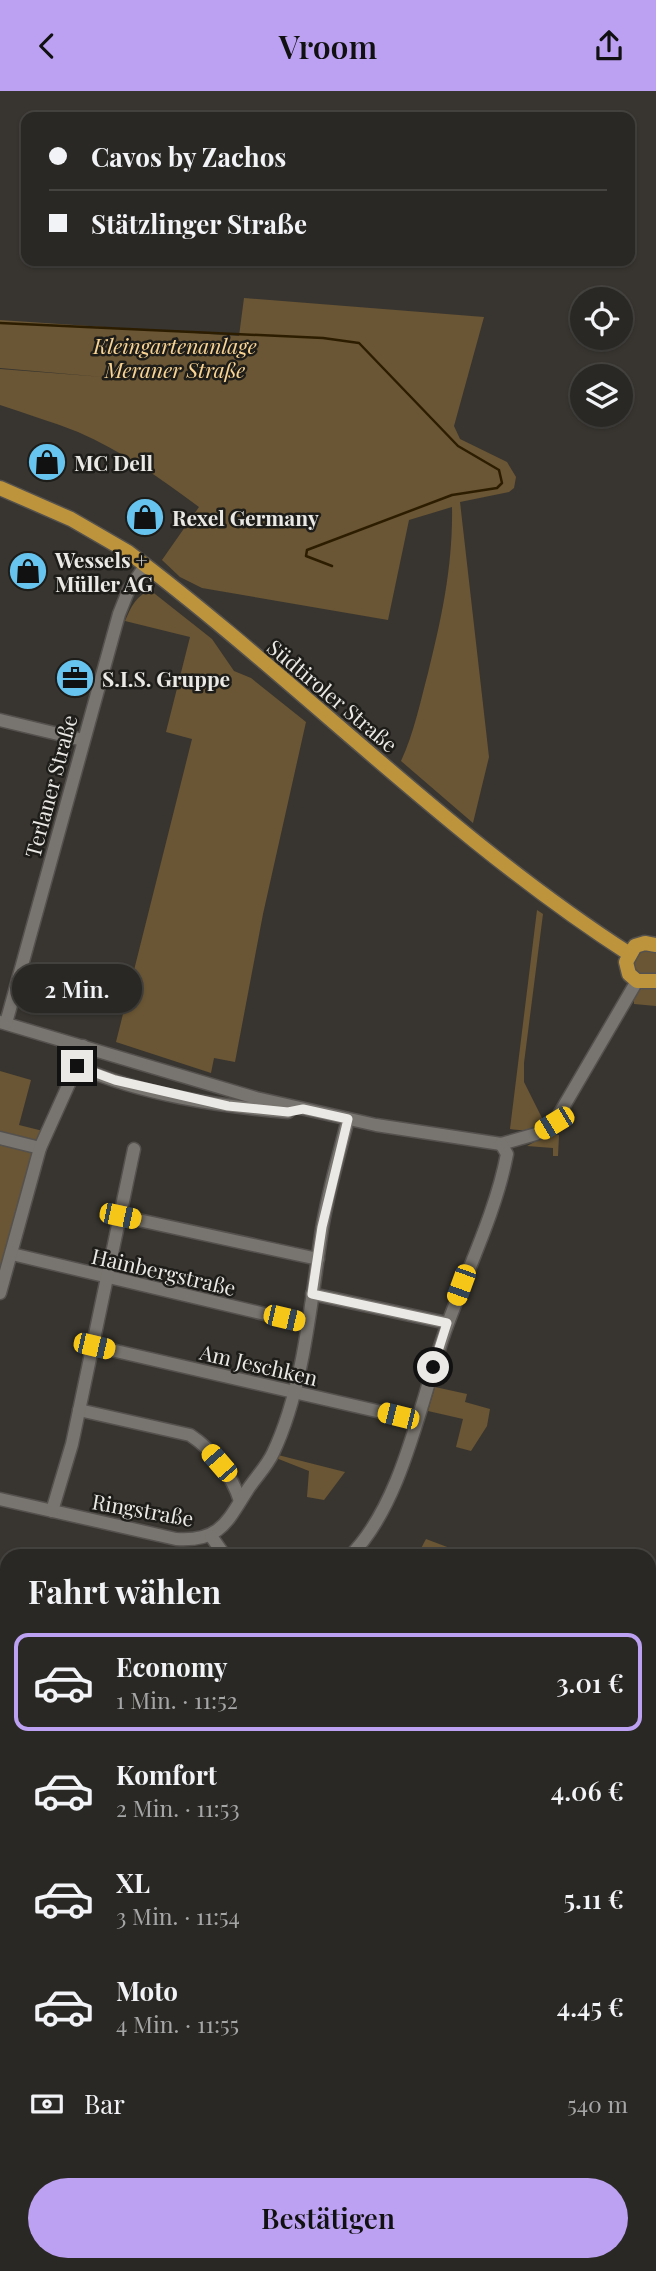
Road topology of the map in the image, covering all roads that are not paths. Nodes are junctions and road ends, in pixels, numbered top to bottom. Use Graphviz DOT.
graph roads {
  1 [pos="0,488"];
  2 [pos="146,565"];
  3 [pos="0,720"];
  4 [pos="83,740"];
  5 [pos="656,945"];
  6 [pos="628,953"];
  7 [pos="637,981"];
  8 [pos="656,981"];
  9 [pos="3,1023"];
  10 [pos="83,1046"];
  11 [pos="77,1066"];
  12 [pos="254,1103"];
  13 [pos="348,1119"];
  14 [pos="0,1138"];
  15 [pos="500,1144"];
  16 [pos="40,1149"];
  17 [pos="134,1149"];
  18 [pos="120,1216"];
  19 [pos="12,1254"];
  20 [pos="318,1259"];
  21 [pos="107,1277"];
  22 [pos="0,1293"];
  23 [pos="312,1294"];
  24 [pos="447,1323"];
  25 [pos="307,1324"];
  26 [pos="94,1346"];
  27 [pos="293,1391"];
  28 [pos="79,1410"];
  29 [pos="416,1420"];
  30 [pos="234,1481"];
  31 [pos="251,1485"];
  32 [pos="0,1499"];
  33 [pos="240,1501"];
  34 [pos="52,1511"];
  35 [pos="211,1536"];
  36 [pos="220,1549"];
  37 [pos="356,1549"];
  1 -- 2 [label="main road, Südtiroler Straße"];
  2 -- 4 [label="street, Terlaner Straße"];
  2 -- 6 [label="main road, Südtiroler Straße"];
  3 -- 4 [label="street"];
  4 -- 9 [label="street, Terlaner Straße"];
  5 -- 6 [label="main road"];
  6 -- 7 [label="main road"];
  7 -- 8 [label="main road"];
  7 -- 15 [label="street"];
  9 -- 10 [label="street"];
  10 -- 11 [label="street"];
  10 -- 12 [label="street"];
  11 -- 12 [label="street"];
  11 -- 16 [label="street"];
  12 -- 13 [label="street"];
  13 -- 15 [label="street"];
  13 -- 20 [label="street, Ringstraße"];
  14 -- 16 [label="street"];
  15 -- 24 [label="street"];
  16 -- 19 [label="street"];
  17 -- 18 [label="street"];
  18 -- 20 [label="street"];
  18 -- 21 [label="street"];
  19 -- 21 [label="street, Hainbergstraße"];
  19 -- 22 [label="street"];
  20 -- 23 [label="street, Ringstraße"];
  21 -- 25 [label="street, Hainbergstraße"];
  21 -- 26 [label="street"];
  23 -- 24 [label="street"];
  23 -- 25 [label="street, Ringstraße"];
  24 -- 29 [label="street"];
  25 -- 27 [label="street, Ringstraße"];
  26 -- 27 [label="street, Am Jeschken"];
  26 -- 28 [label="street"];
  27 -- 29 [label="street, Am Jeschken"];
  27 -- 31 [label="street, Ringstraße"];
  28 -- 30 [label="street"];
  28 -- 34 [label="street"];
  29 -- 37 [label="street"];
  30 -- 31 [label="street"];
  30 -- 33 [label="street"];
  31 -- 33 [label="street, Ringstraße"];
  32 -- 34 [label="street, Ringstraße"];
  33 -- 35 [label="street, Ringstraße"];
  34 -- 35 [label="street, Ringstraße"];
  35 -- 36 [label="street"];
}
